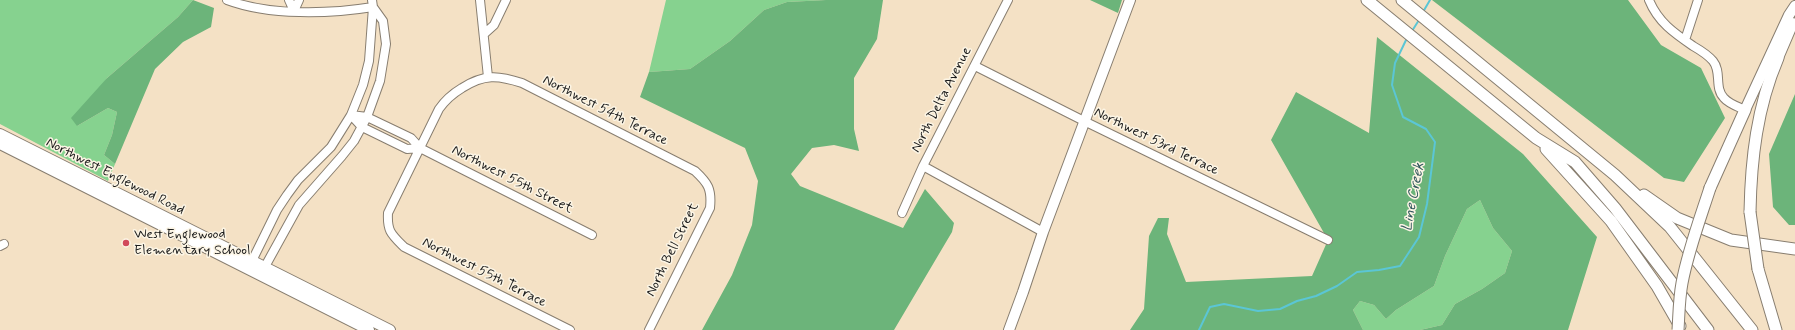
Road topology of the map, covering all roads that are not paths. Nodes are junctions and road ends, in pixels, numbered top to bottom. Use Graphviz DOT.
graph roads {
  1 [pos="227,0"];
  2 [pos="289,0"];
  3 [pos="299,0"];
  4 [pos="480,0"];
  5 [pos="506,0"];
  6 [pos="1008,0"];
  7 [pos="1130,0"];
  8 [pos="1367,0"];
  9 [pos="1402,0"];
  10 [pos="1649,0"];
  11 [pos="1698,0"];
  12 [pos="373,3"];
  13 [pos="1795,6"];
  14 [pos="294,11"];
  15 [pos="1795,16"];
  16 [pos="484,34"];
  17 [pos="1685,40"];
  18 [pos="1778,58"];
  19 [pos="974,66"];
  20 [pos="488,77"];
  21 [pos="1745,110"];
  22 [pos="351,115"];
  23 [pos="368,117"];
  24 [pos="1084,121"];
  25 [pos="362,127"];
  26 [pos="395,130"];
  27 [pos="0,134"];
  28 [pos="1536,138"];
  29 [pos="390,141"];
  30 [pos="0,144"];
  31 [pos="420,148"];
  32 [pos="923,166"];
  33 [pos="1615,175"];
  34 [pos="705,181"];
  35 [pos="902,213"];
  36 [pos="1043,232"];
  37 [pos="592,235"];
  38 [pos="1328,240"];
  39 [pos="1795,248"];
  40 [pos="252,260"];
  41 [pos="248,270"];
  42 [pos="262,271"];
  43 [pos="362,326"];
  44 [pos="390,330"];
  45 [pos="570,330"];
  46 [pos="649,330"];
  47 [pos="1009,330"];
  48 [pos="1678,330"];
  49 [pos="1683,330"];
  50 [pos="1708,330"];
  51 [pos="1752,330"];
  52 [pos="1776,330"];
  1 -- 14 [label="street"];
  2 -- 14 [label="street"];
  3 -- 14 [label="street"];
  4 -- 16 [label="street"];
  5 -- 16 [label="street"];
  6 -- 19 [label="street, North Delta Avenue"];
  7 -- 24 [label="main road"];
  8 -- 28 [label="highway"];
  9 -- 33 [label="highway"];
  10 -- 17 [label="street"];
  11 -- 17 [label="street"];
  12 -- 14 [label="street"];
  12 -- 22 [label="street"];
  12 -- 23 [label="street"];
  13 -- 21 [label="main road"];
  15 -- 18 [label="main road"];
  16 -- 20 [label="street"];
  17 -- 21 [label="street"];
  18 -- 52 [label="highway, bridge"];
  19 -- 24 [label="street, Northwest 53rd Terrace"];
  19 -- 32 [label="street, North Delta Avenue"];
  20 -- 31 [label="street"];
  20 -- 34 [label="street, Northwest 54th Terrace"];
  21 -- 48 [label="highway, bridge"];
  22 -- 23 [label="street, Northwest 55th Street"];
  22 -- 25 [label="street, Northwest 55th Street"];
  22 -- 40 [label="street"];
  23 -- 25 [label="street"];
  23 -- 26 [label="street, Northwest 55th Street"];
  24 -- 36 [label="main road"];
  24 -- 38 [label="street, Northwest 53rd Terrace"];
  25 -- 29 [label="street, Northwest 55th Street"];
  25 -- 42 [label="street"];
  26 -- 29 [label="street"];
  26 -- 31 [label="street, Northwest 55th Street"];
  27 -- 40 [label="main road, Northwest Englewood Road"];
  28 -- 49 [label="highway"];
  28 -- 50 [label="highway"];
  29 -- 31 [label="street, Northwest 55th Street"];
  30 -- 41 [label="main road, Northwest Englewood Road"];
  31 -- 37 [label="street, Northwest 55th Street"];
  31 -- 45 [label="street, Northwest 55th Terrace"];
  32 -- 35 [label="street, North Delta Avenue"];
  32 -- 36 [label="street"];
  33 -- 39 [label="highway"];
  33 -- 51 [label="highway"];
  34 -- 46 [label="street, North Bell Street"];
  36 -- 47 [label="main road"];
  40 -- 41 [label="street"];
  40 -- 42 [label="main road, Northwest Englewood Road"];
  41 -- 42 [label="main road, Northwest Englewood Road"];
  42 -- 43 [label="main road, Northwest Englewood Road"];
  43 -- 44 [label="main road, Northwest Englewood Road"];
}
